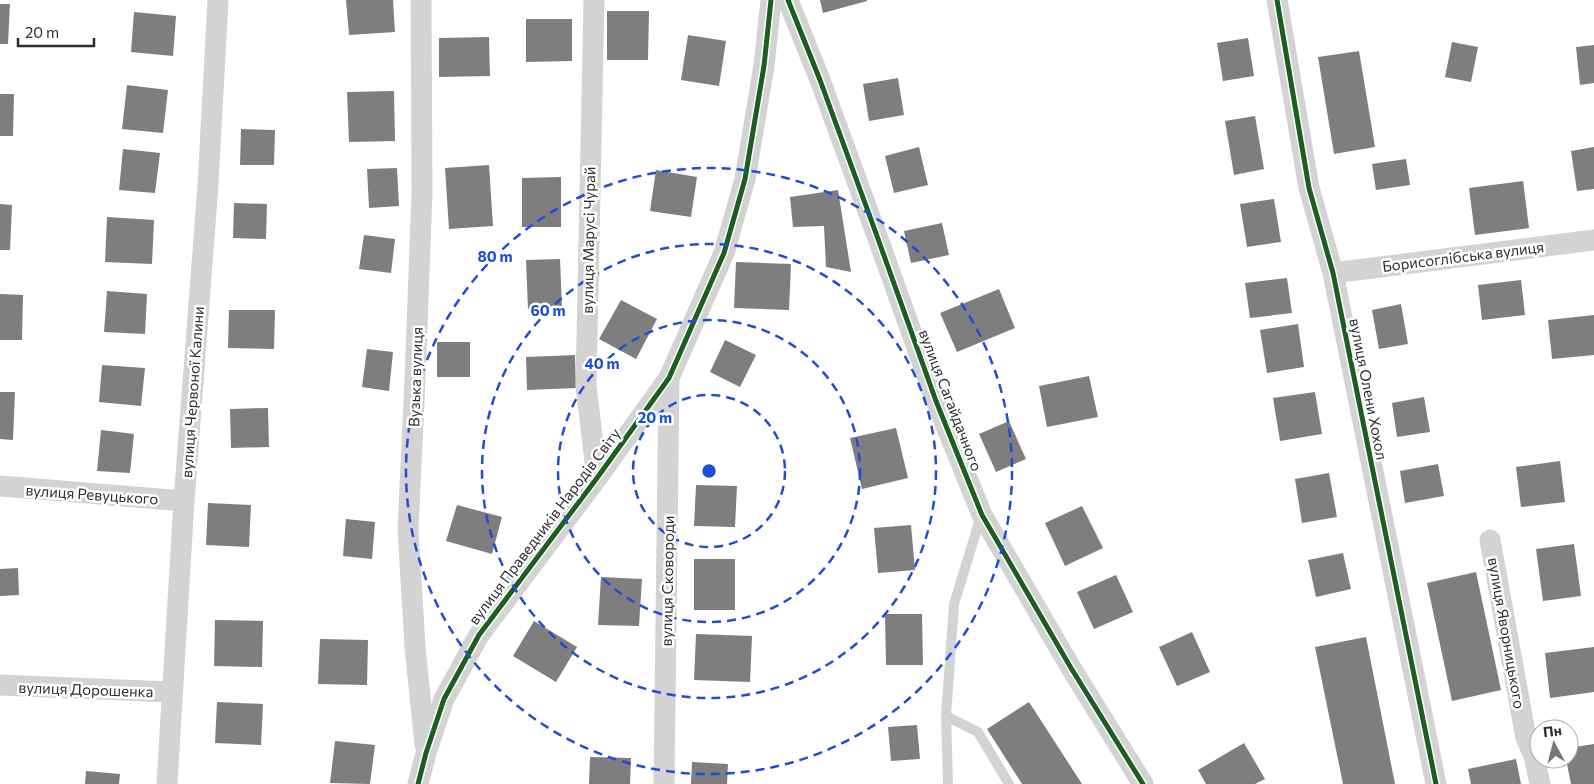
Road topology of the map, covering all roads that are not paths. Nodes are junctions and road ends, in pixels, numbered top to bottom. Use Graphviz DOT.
graph roads {
  1 [pos="218,0"];
  2 [pos="420,0"];
  3 [pos="594,0"];
  4 [pos="771,0"];
  5 [pos="788,0"];
  6 [pos="1277,0"];
  7 [pos="1594,240"];
  8 [pos="1333,273"];
  9 [pos="669,378"];
  10 [pos="598,478"];
  11 [pos="0,486"];
  12 [pos="184,501"];
  13 [pos="982,515"];
  14 [pos="1490,540"];
  15 [pos="0,685"];
  16 [pos="171,692"];
  17 [pos="946,716"];
  18 [pos="426,753"];
  19 [pos="167,784"];
  20 [pos="418,784"];
  21 [pos="664,784"];
  22 [pos="948,784"];
  23 [pos="1009,784"];
  24 [pos="1143,784"];
  25 [pos="1436,784"];
  26 [pos="1540,784"];
  1 -- 12 [label="street, вулиця Червоної Калини"];
  2 -- 18 [label="street, Вузька вулиця"];
  3 -- 10 [label="street, вулиця Марусі Чурай"];
  4 -- 9 [label="street, вулиця Праведників Народів Світу"];
  5 -- 13 [label="street, вулиця Сагайдачного"];
  6 -- 8 [label="street, вулиця Олени Хохол"];
  7 -- 8 [label="street, Борисоглібська вулиця"];
  8 -- 25 [label="street, вулиця Олени Хохол"];
  9 -- 10 [label="street, вулиця Праведників Народів Світу"];
  9 -- 21 [label="street, вулиця Сковороди"];
  10 -- 18 [label="street, вулиця Праведників Народів Світу"];
  11 -- 12 [label="street, вулиця Ревуцького"];
  12 -- 16 [label="street, вулиця Червоної Калини"];
  13 -- 17 [label="lane"];
  13 -- 24 [label="street, вулиця Сагайдачного"];
  14 -- 26 [label="street, вулиця Яворницького"];
  15 -- 16 [label="street, вулиця Дорошенка"];
  16 -- 19 [label="street, вулиця Червоної Калини"];
  17 -- 22 [label="lane"];
  17 -- 23 [label="lane"];
  18 -- 20 [label="street, вулиця Праведників Народів Світу"];
}
